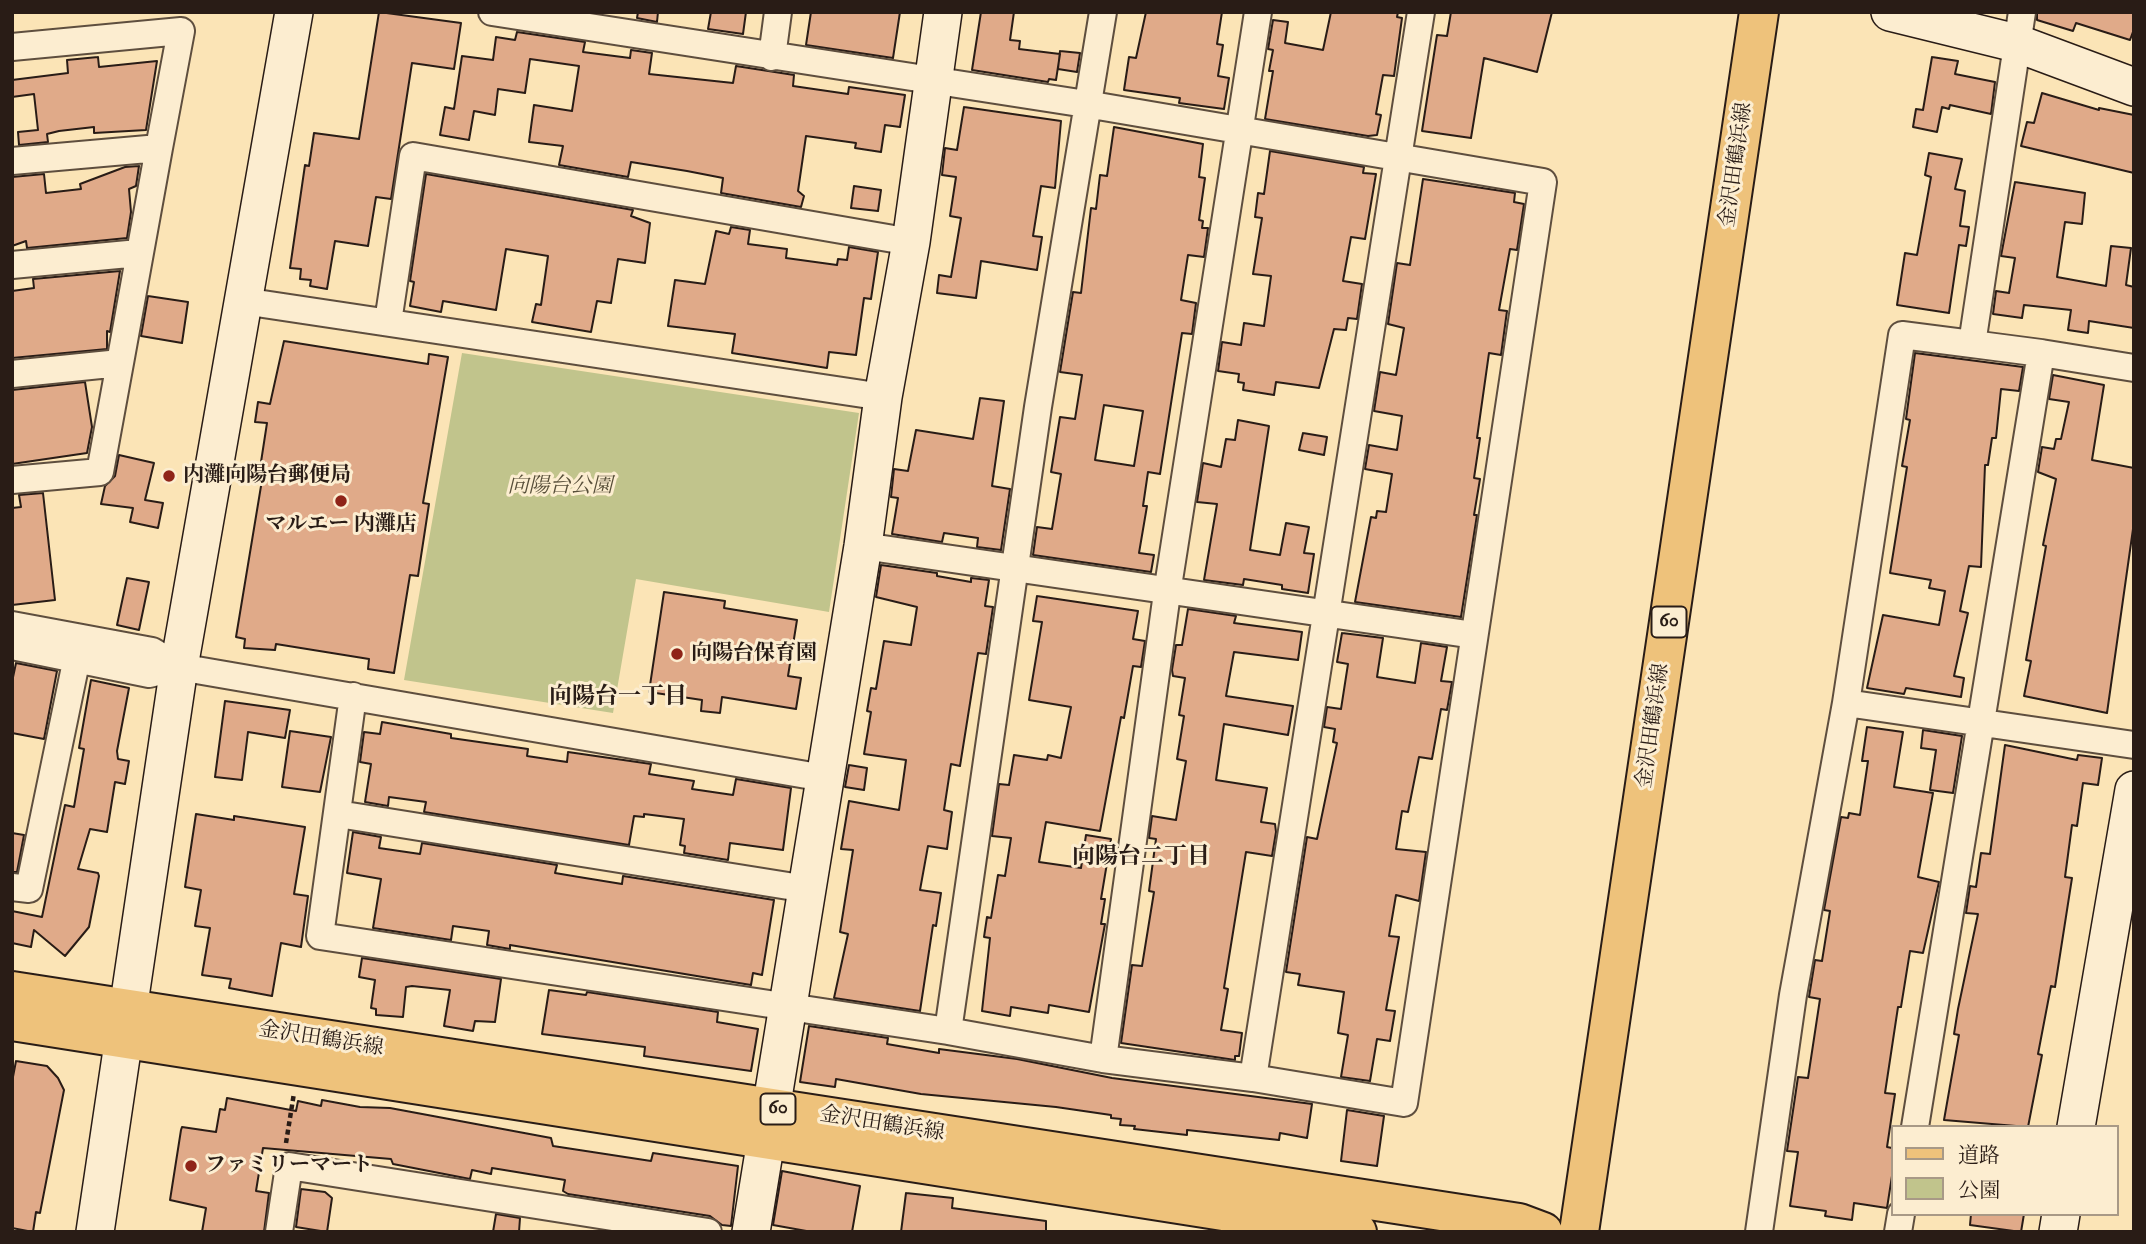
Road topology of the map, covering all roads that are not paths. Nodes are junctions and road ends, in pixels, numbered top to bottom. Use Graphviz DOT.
graph roads {
  1 [pos="294,12"];
  2 [pos="492,12"];
  3 [pos="778,12"];
  4 [pos="943,12"];
  5 [pos="1103,12"];
  6 [pos="1258,12"];
  7 [pos="1421,12"];
  8 [pos="1759,12"];
  9 [pos="1890,12"];
  10 [pos="183,22"];
  11 [pos="615,22"];
  12 [pos="2019,28"];
  13 [pos="12,47"];
  14 [pos="772,57"];
  15 [pos="932,81"];
  16 [pos="2134,87"];
  17 [pos="1086,104"];
  18 [pos="1240,130"];
  19 [pos="159,149"];
  20 [pos="1397,155"];
  21 [pos="12,161"];
  22 [pos="911,242"];
  23 [pos="139,253"];
  24 [pos="12,265"];
  25 [pos="243,301"];
  26 [pos="388,321"];
  27 [pos="1972,344"];
  28 [pos="2042,353"];
  29 [pos="120,363"];
  30 [pos="2134,368"];
  31 [pos="12,374"];
  32 [pos="883,397"];
  33 [pos="12,480"];
  34 [pos="863,546"];
  35 [pos="1015,570"];
  36 [pos="1167,593"];
  37 [pos="1324,613"];
  38 [pos="12,625"];
  39 [pos="1474,635"];
  40 [pos="12,646"];
  41 [pos="79,648"];
  42 [pos="179,667"];
  43 [pos="353,696"];
  44 [pos="1846,704"];
  45 [pos="1981,724"];
  46 [pos="2134,745"];
  47 [pos="824,778"];
  48 [pos="2134,790"];
  49 [pos="338,814"];
  50 [pos="12,887"];
  51 [pos="807,889"];
  52 [pos="12,991"];
  53 [pos="788,1009"];
  54 [pos="12,1021"];
  55 [pos="127,1024"];
  56 [pos="948,1031"];
  57 [pos="1103,1059"];
  58 [pos="1252,1078"];
  59 [pos="770,1124"];
  60 [pos="1915,1125"];
  61 [pos="2076,1125"];
  62 [pos="1759,1231"];
  63 [pos="95,1232"];
  64 [pos="279,1232"];
  65 [pos="708,1232"];
  66 [pos="751,1232"];
  67 [pos="1357,1232"];
  68 [pos="1543,1232"];
  69 [pos="1579,1232"];
  70 [pos="1775,1232"];
  1 -- 25 [label="street"];
  2 -- 11 [label="street"];
  3 -- 14 [label="street"];
  4 -- 15 [label="street"];
  5 -- 17 [label="street"];
  6 -- 18 [label="street"];
  7 -- 20 [label="street"];
  8 -- 69 [label="main road, 金沢田鶴浜線 / 60"];
  9 -- 12 [label="street"];
  10 -- 13 [label="street"];
  10 -- 19 [label="street"];
  11 -- 14 [label="street"];
  12 -- 16 [label="street"];
  12 -- 27 [label="street"];
  14 -- 15 [label="street"];
  15 -- 17 [label="street"];
  15 -- 22 [label="street"];
  17 -- 18 [label="street"];
  17 -- 35 [label="street"];
  18 -- 20 [label="street"];
  18 -- 36 [label="street"];
  19 -- 21 [label="street"];
  19 -- 23 [label="street"];
  20 -- 37 [label="street"];
  20 -- 39 [label="street"];
  22 -- 26 [label="street"];
  22 -- 32 [label="street"];
  23 -- 24 [label="street"];
  23 -- 29 [label="street"];
  25 -- 26 [label="street"];
  25 -- 42 [label="street"];
  26 -- 32 [label="street"];
  27 -- 28 [label="street"];
  27 -- 44 [label="street"];
  28 -- 30 [label="street"];
  28 -- 45 [label="street"];
  29 -- 31 [label="street"];
  29 -- 33 [label="street"];
  32 -- 34 [label="street"];
  34 -- 35 [label="street"];
  34 -- 47 [label="street"];
  35 -- 36 [label="street"];
  35 -- 56 [label="street"];
  36 -- 37 [label="street"];
  36 -- 57 [label="street"];
  37 -- 39 [label="street"];
  37 -- 58 [label="street"];
  38 -- 41 [label="street"];
  39 -- 58 [label="street"];
  40 -- 41 [label="street"];
  41 -- 42 [label="street"];
  41 -- 50 [label="street"];
  42 -- 43 [label="street"];
  42 -- 55 [label="street"];
  43 -- 47 [label="street"];
  43 -- 49 [label="street"];
  44 -- 45 [label="street"];
  44 -- 62 [label="street"];
  45 -- 46 [label="street"];
  45 -- 60 [label="street"];
  47 -- 51 [label="street"];
  48 -- 61 [label="street"];
  49 -- 51 [label="street"];
  49 -- 53 [label="street"];
  51 -- 53 [label="street"];
  52 -- 55 [label="main road, 金沢田鶴浜線 / 60"];
  53 -- 56 [label="street"];
  53 -- 59 [label="street"];
  54 -- 55 [label="main road, 金沢田鶴浜線 / 60"];
  55 -- 59 [label="main road, 金沢田鶴浜線 / 60"];
  55 -- 63 [label="street"];
  56 -- 57 [label="street"];
  57 -- 58 [label="street"];
  59 -- 66 [label="street"];
  59 -- 67 [label="main road, 金沢田鶴浜線 / 60"];
  59 -- 68 [label="main road, 金沢田鶴浜線 / 60"];
  62 -- 70 [label="street"];
  64 -- 65 [label="street"];
}
